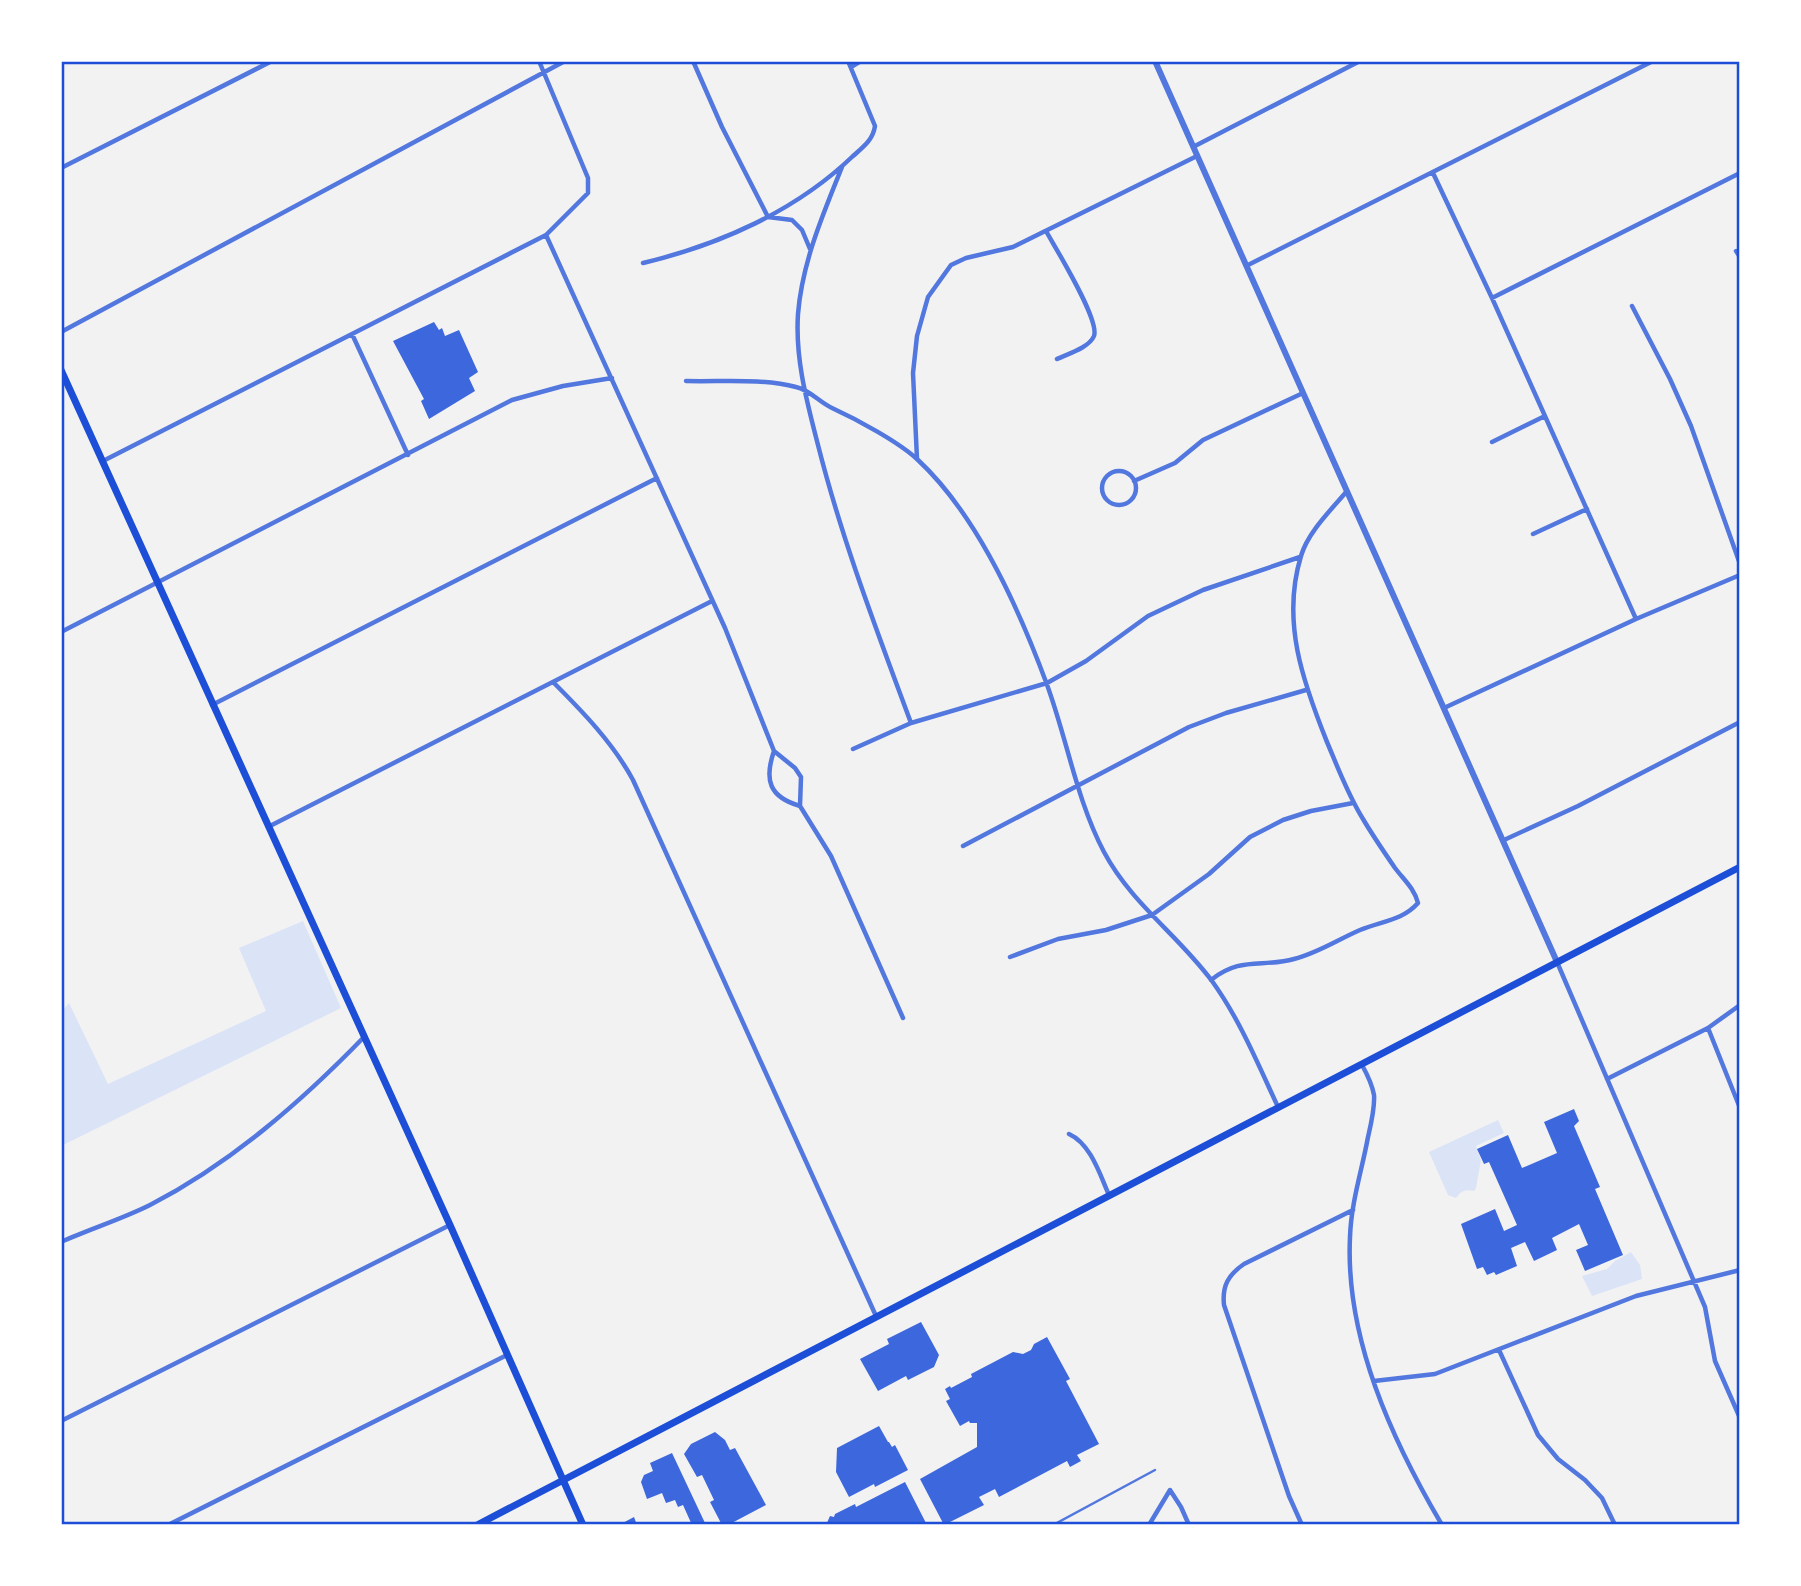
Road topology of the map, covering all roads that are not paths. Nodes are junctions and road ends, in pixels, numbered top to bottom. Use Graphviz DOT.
graph roads {
  1 [pos="272,61"];
  2 [pos="539,61"];
  3 [pos="565,61"];
  4 [pos="693,61"];
  5 [pos="861,61"];
  6 [pos="1155,61"];
  7 [pos="1360,61"];
  8 [pos="1653,61"];
  9 [pos="849,64"];
  10 [pos="544,72"];
  11 [pos="1193,147"];
  12 [pos="1197,156"];
  13 [pos="842,167"];
  14 [pos="61,168"];
  15 [pos="1433,173"];
  16 [pos="1740,173"];
  17 [pos="768,217"];
  18 [pos="1046,231"];
  19 [pos="546,235"];
  20 [pos="810,250"];
  21 [pos="1736,251"];
  22 [pos="1740,257"];
  23 [pos="643,263"];
  24 [pos="1247,266"];
  25 [pos="1492,298"];
  26 [pos="1632,306"];
  27 [pos="61,332"];
  28 [pos="352,334"];
  29 [pos="1057,359"];
  30 [pos="61,370"];
  31 [pos="612,378"];
  32 [pos="686,381"];
  33 [pos="804,389"];
  34 [pos="1303,393"];
  35 [pos="1545,416"];
  36 [pos="1492,442"];
  37 [pos="408,455"];
  38 [pos="917,459"];
  39 [pos="102,462"];
  40 [pos="657,478"];
  41 [pos="1134,481"];
  42 [pos="1347,491"];
  43 [pos="1587,509"];
  44 [pos="1533,534"];
  45 [pos="1300,557"];
  46 [pos="1740,564"];
  47 [pos="1740,575"];
  48 [pos="157,582"];
  49 [pos="712,601"];
  50 [pos="1636,619"];
  51 [pos="61,632"];
  52 [pos="553,682"];
  53 [pos="1046,683"];
  54 [pos="1306,690"];
  55 [pos="212,705"];
  56 [pos="1444,708"];
  57 [pos="1740,722"];
  58 [pos="911,723"];
  59 [pos="853,749"];
  60 [pos="774,751"];
  61 [pos="1078,787"];
  62 [pos="1353,803"];
  63 [pos="800,806"];
  64 [pos="268,827"];
  65 [pos="1504,840"];
  66 [pos="963,846"];
  67 [pos="1740,867"];
  68 [pos="1152,915"];
  69 [pos="1010,957"];
  70 [pos="1557,961"];
  71 [pos="1211,980"];
  72 [pos="1740,1005"];
  73 [pos="903,1018"];
  74 [pos="1709,1028"];
  75 [pos="364,1037"];
  76 [pos="1362,1065"];
  77 [pos="1607,1079"];
  78 [pos="1278,1107"];
  79 [pos="1740,1108"];
  80 [pos="1069,1134"];
  81 [pos="1110,1196"];
  82 [pos="1353,1210"];
  83 [pos="450,1225"];
  84 [pos="61,1242"];
  85 [pos="1740,1270"];
  86 [pos="1695,1281"];
  87 [pos="876,1316"];
  88 [pos="1499,1350"];
  89 [pos="508,1354"];
  90 [pos="1374,1381"];
  91 [pos="1740,1418"];
  92 [pos="61,1421"];
  93 [pos="1154,1471"];
  94 [pos="564,1480"];
  95 [pos="168,1525"];
  96 [pos="477,1525"];
  97 [pos="583,1525"];
  98 [pos="1053,1525"];
  99 [pos="1149,1525"];
  100 [pos="1189,1525"];
  101 [pos="1302,1525"];
  102 [pos="1442,1525"];
  103 [pos="1615,1525"];
  1 -- 14 [label="street"];
  2 -- 10 [label="street"];
  3 -- 10 [label="street"];
  4 -- 17 [label="street"];
  5 -- 9 [label="street"];
  6 -- 11 [label="street"];
  7 -- 11 [label="street"];
  8 -- 15 [label="street"];
  9 -- 13 [label="street"];
  10 -- 19 [label="street"];
  10 -- 27 [label="street"];
  11 -- 12 [label="street"];
  12 -- 18 [label="street"];
  12 -- 24 [label="street"];
  13 -- 17 [label="street"];
  13 -- 20 [label="street"];
  15 -- 24 [label="street"];
  15 -- 25 [label="street"];
  16 -- 25 [label="street"];
  17 -- 20 [label="street"];
  17 -- 23 [label="street"];
  18 -- 29 [label="street"];
  18 -- 38 [label="street"];
  19 -- 28 [label="street"];
  19 -- 31 [label="street"];
  20 -- 33 [label="street"];
  21 -- 22 [label="street"];
  24 -- 34 [label="street"];
  25 -- 35 [label="street"];
  26 -- 46 [label="street"];
  28 -- 37 [label="street"];
  28 -- 39 [label="street"];
  30 -- 39 [label="main road"];
  31 -- 37 [label="street"];
  31 -- 40 [label="street"];
  32 -- 33 [label="street"];
  33 -- 38 [label="street"];
  33 -- 58 [label="street"];
  34 -- 41 [label="street"];
  34 -- 42 [label="street"];
  35 -- 36 [label="street"];
  35 -- 43 [label="street"];
  37 -- 48 [label="street"];
  38 -- 53 [label="street"];
  39 -- 48 [label="main road"];
  40 -- 49 [label="street"];
  40 -- 55 [label="street"];
  41 -- 41 [label="street"];
  42 -- 45 [label="street"];
  42 -- 56 [label="street"];
  43 -- 44 [label="street"];
  43 -- 50 [label="street"];
  45 -- 53 [label="street"];
  45 -- 54 [label="street"];
  47 -- 50 [label="street"];
  48 -- 51 [label="street"];
  48 -- 55 [label="main road"];
  49 -- 52 [label="street"];
  49 -- 60 [label="street"];
  50 -- 56 [label="street"];
  52 -- 64 [label="street"];
  52 -- 87 [label="street"];
  53 -- 58 [label="street"];
  53 -- 61 [label="street"];
  54 -- 61 [label="street"];
  54 -- 62 [label="street"];
  55 -- 64 [label="main road"];
  56 -- 65 [label="street"];
  57 -- 65 [label="street"];
  58 -- 59 [label="street"];
  60 -- 63 [label="street"];
  60 -- 63 [label="street"];
  61 -- 66 [label="street"];
  61 -- 68 [label="street"];
  62 -- 68 [label="street"];
  62 -- 71 [label="street"];
  63 -- 73 [label="street"];
  64 -- 75 [label="main road"];
  65 -- 70 [label="street"];
  67 -- 70 [label="main road"];
  68 -- 69 [label="street"];
  68 -- 71 [label="street"];
  70 -- 76 [label="main road"];
  70 -- 77 [label="street"];
  71 -- 78 [label="street"];
  72 -- 74 [label="street"];
  74 -- 77 [label="street"];
  74 -- 79 [label="street"];
  75 -- 83 [label="main road"];
  75 -- 84 [label="street"];
  76 -- 78 [label="main road"];
  76 -- 82 [label="street"];
  77 -- 86 [label="street"];
  78 -- 81 [label="main road"];
  80 -- 81 [label="street"];
  81 -- 87 [label="main road"];
  82 -- 90 [label="street"];
  82 -- 101 [label="street"];
  83 -- 89 [label="main road"];
  83 -- 92 [label="street"];
  85 -- 86 [label="street"];
  86 -- 88 [label="street"];
  86 -- 91 [label="street"];
  87 -- 94 [label="main road"];
  88 -- 90 [label="street"];
  88 -- 103 [label="street"];
  89 -- 94 [label="main road"];
  89 -- 95 [label="street"];
  90 -- 102 [label="street"];
  93 -- 98 [label="lane"];
  94 -- 96 [label="main road"];
  94 -- 97 [label="main road"];
  99 -- 100 [label="street"];
}
